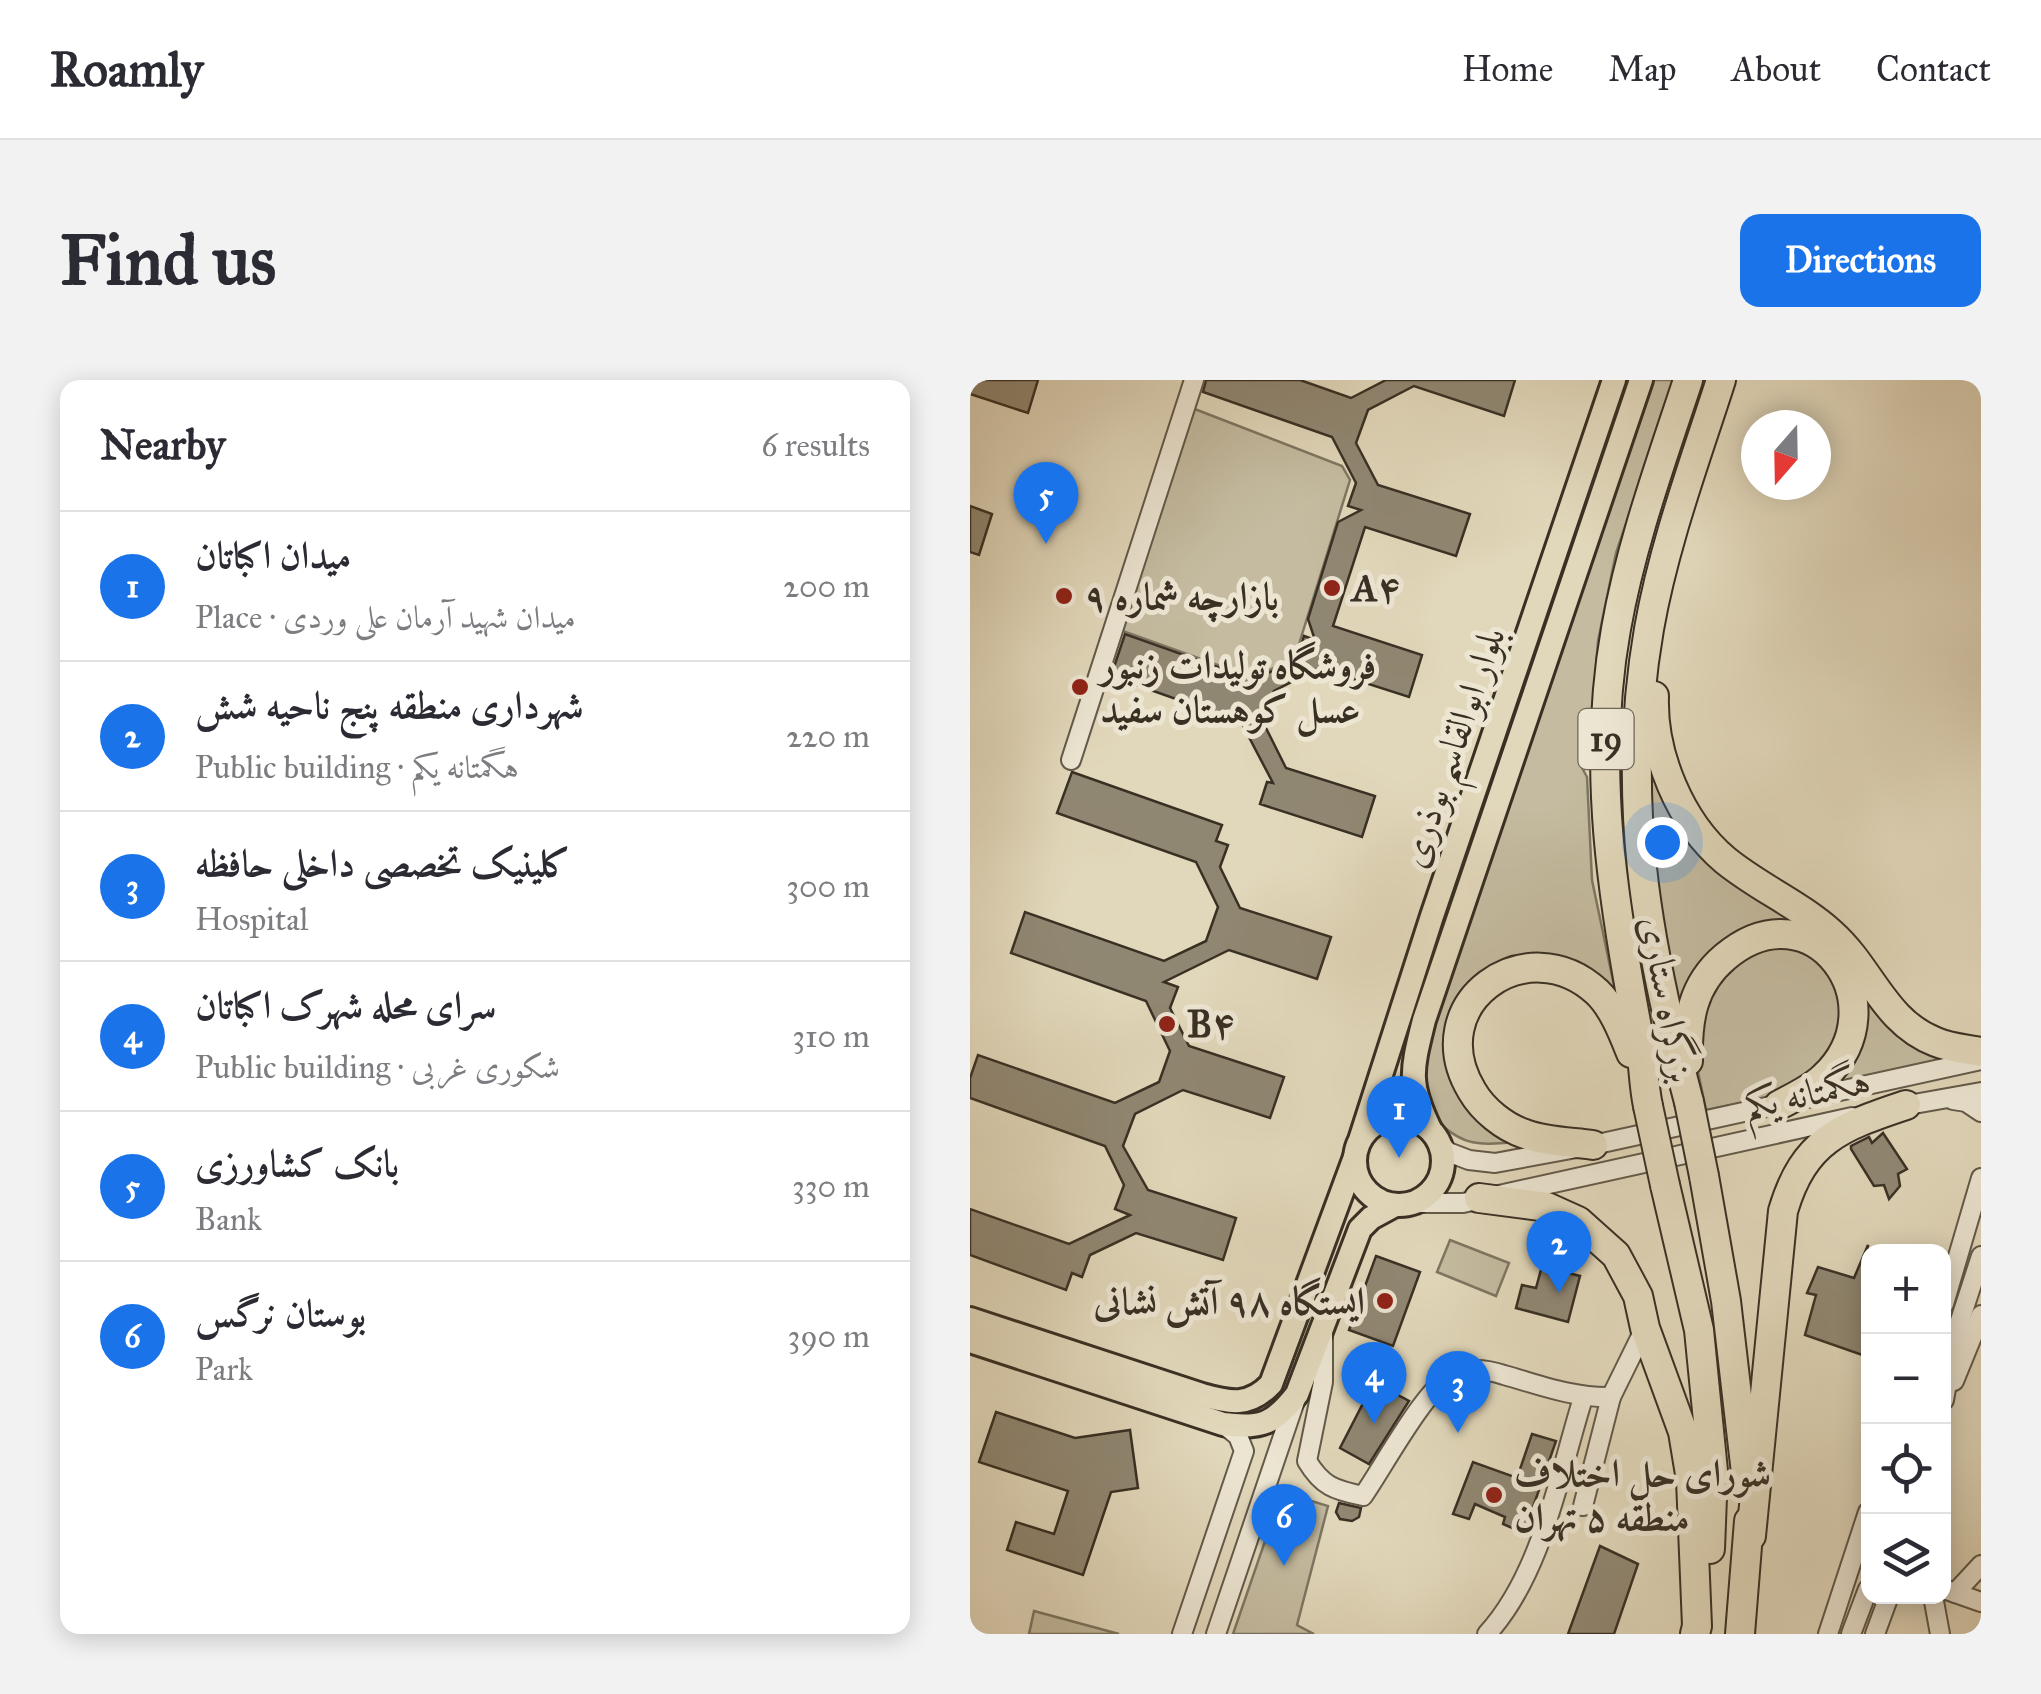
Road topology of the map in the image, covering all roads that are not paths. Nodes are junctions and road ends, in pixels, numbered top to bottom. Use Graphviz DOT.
graph roads {
  1 [pos="1194,380"];
  2 [pos="1688,380"];
  3 [pos="1721,380"];
  4 [pos="1627,382"];
  5 [pos="1664,565"];
  6 [pos="1071,760"];
  7 [pos="1427,930"];
  8 [pos="1451,939"];
  9 [pos="1981,1052"];
  10 [pos="1981,1060"];
  11 [pos="1981,1092"];
  12 [pos="1646,1094"];
  13 [pos="1942,1098"];
  14 [pos="1689,1102"];
  15 [pos="1779,1105"];
  16 [pos="1906,1105"];
  17 [pos="1981,1112"];
  18 [pos="1434,1135"];
  19 [pos="1594,1144"];
  20 [pos="1358,1147"];
  21 [pos="1981,1178"];
  22 [pos="1480,1198"];
  23 [pos="1403,1204"];
  24 [pos="1981,1256"];
  25 [pos="1951,1280"];
  26 [pos="1981,1316"];
  27 [pos="970,1319"];
  28 [pos="1323,1327"];
  29 [pos="1646,1328"];
  30 [pos="970,1341"];
  31 [pos="1951,1360"];
  32 [pos="1951,1385"];
  33 [pos="1298,1394"];
  34 [pos="1611,1397"];
  35 [pos="1582,1398"];
  36 [pos="1222,1424"];
  37 [pos="1583,1506"];
  38 [pos="1867,1514"];
  39 [pos="1751,1536"];
  40 [pos="1981,1566"];
  41 [pos="1951,1589"];
  42 [pos="1951,1592"];
  43 [pos="1981,1602"];
  44 [pos="1862,1604"];
  45 [pos="1886,1604"];
  46 [pos="1934,1604"];
  47 [pos="1696,1631"];
  48 [pos="1182,1634"];
  49 [pos="1216,1634"];
  50 [pos="1487,1634"];
  51 [pos="1740,1634"];
  52 [pos="1828,1634"];
  53 [pos="1851,1634"];
  54 [pos="1875,1634"];
  55 [pos="1940,1634"];
  1 -- 6 [label="street"];
  2 -- 12 [label="highway, بزرگراه ستاری / 19"];
  3 -- 5 [label="highway, بزرگراه ستاری / 19"];
  4 -- 7 [label="main road, بلوار ابوالقاسم بوذری"];
  4 -- 8 [label="main road, بلوار ابوالقاسم بوذری"];
  5 -- 9 [label="highway"];
  5 -- 14 [label="highway, بزرگراه ستاری / 19"];
  7 -- 8 [label="main road"];
  7 -- 20 [label="main road, بلوار ابوالقاسم بوذری"];
  8 -- 18 [label="main road, بلوار ابوالقاسم بوذری"];
  10 -- 15 [label="street, هگمتانه یکم"];
  11 -- 13 [label="street, هگمتانه یکم"];
  12 -- 19 [label="highway"];
  12 -- 47 [label="highway, بزرگراه ستاری / 19, bridge"];
  13 -- 16 [label="street, هگمتانه یکم"];
  13 -- 17 [label="street"];
  14 -- 15 [label="highway"];
  14 -- 39 [label="highway, بزرگراه ستاری / 19, bridge"];
  15 -- 19 [label="street, هگمتانه یکم"];
  16 -- 22 [label="street, هگمتانه یکم"];
  16 -- 39 [label="highway"];
  18 -- 19 [label="street, هگمتانه یکم"];
  18 -- 20 [label="main road"];
  18 -- 23 [label="main road"];
  20 -- 23 [label="main road"];
  20 -- 27 [label="main road, بلوار ابوالقاسم بوذری"];
  21 -- 25 [label="street"];
  22 -- 23 [label="street, هگمتانه یکم"];
  22 -- 29 [label="highway"];
  23 -- 28 [label="main road"];
  24 -- 31 [label="street"];
  26 -- 32 [label="street"];
  28 -- 33 [label="main road"];
  28 -- 35 [label="street"];
  29 -- 34 [label="street"];
  29 -- 47 [label="highway"];
  30 -- 36 [label="main road"];
  33 -- 36 [label="main road"];
  33 -- 49 [label="street"];
  34 -- 35 [label="street"];
  34 -- 37 [label="street"];
  35 -- 50 [label="street"];
  36 -- 48 [label="street"];
  38 -- 52 [label="street"];
  39 -- 51 [label="highway, بزرگراه ستاری / 19"];
  40 -- 41 [label="street"];
  42 -- 43 [label="street"];
  44 -- 53 [label="street"];
  45 -- 54 [label="street"];
  46 -- 55 [label="street"];
}
